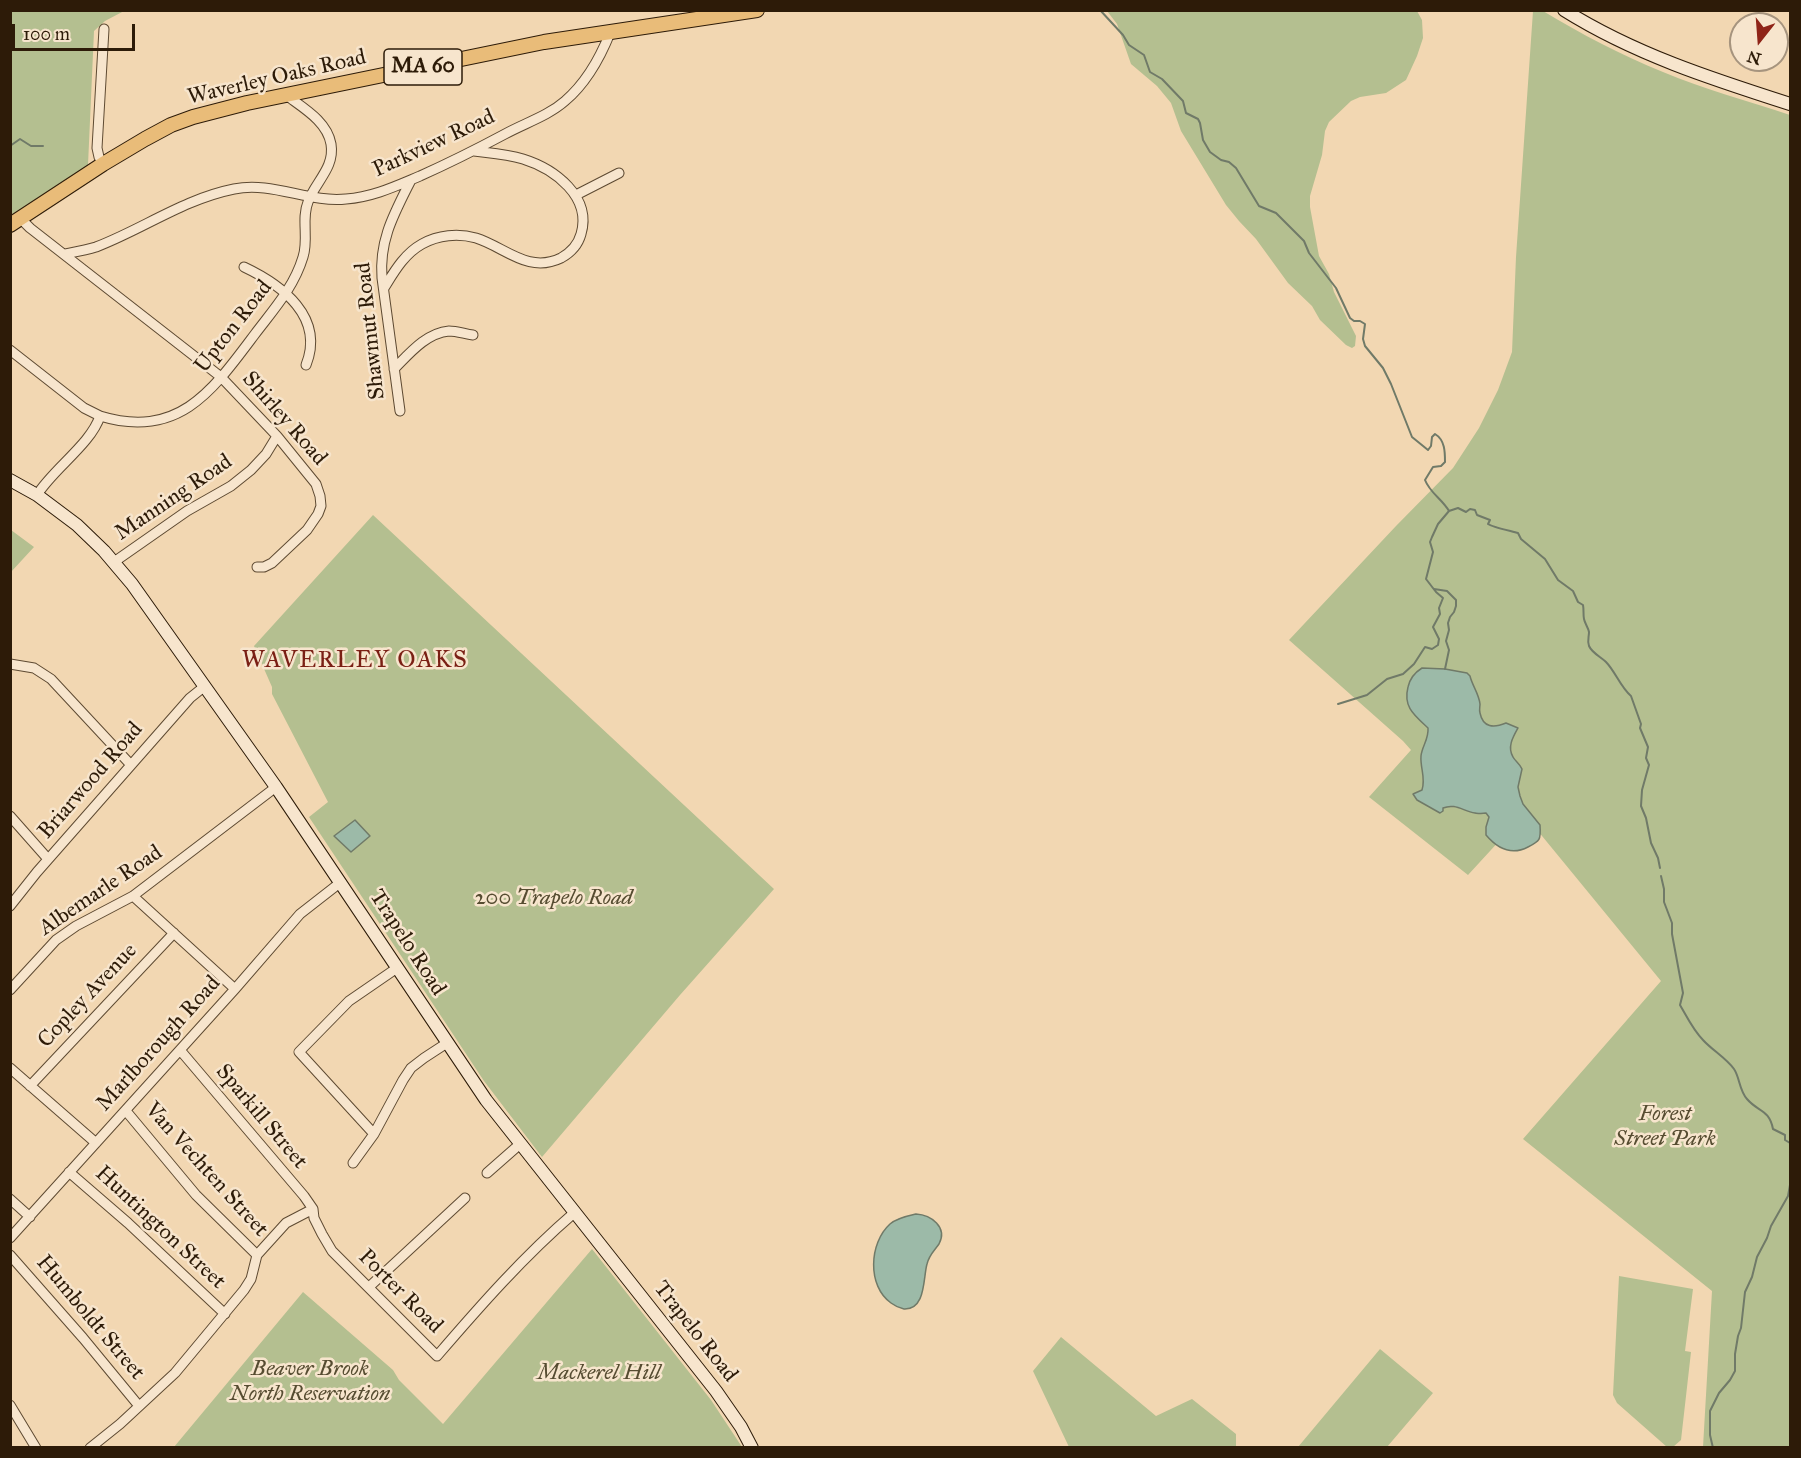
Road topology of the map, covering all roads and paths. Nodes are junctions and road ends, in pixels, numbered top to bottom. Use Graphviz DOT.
graph roads {
  1 [pos="757,10"];
  2 [pos="1563,10"];
  3 [pos="104,29"];
  4 [pos="610,33"];
  5 [pos="286,95"];
  6 [pos="1791,104"];
  7 [pos="474,151"];
  8 [pos="103,164"];
  9 [pos="619,173"];
  10 [pos="411,180"];
  11 [pos="576,195"];
  12 [pos="310,197"];
  13 [pos="16,221"];
  14 [pos="65,254"];
  15 [pos="244,267"];
  16 [pos="384,288"];
  17 [pos="286,293"];
  18 [pos="473,335"];
  19 [pos="10,350"];
  20 [pos="306,365"];
  21 [pos="394,369"];
  22 [pos="221,377"];
  23 [pos="400,411"];
  24 [pos="100,416"];
  25 [pos="277,436"];
  26 [pos="10,480"];
  27 [pos="37,495"];
  28 [pos="114,562"];
  29 [pos="257,567"];
  30 [pos="10,664"];
  31 [pos="205,687"];
  32 [pos="130,765"];
  33 [pos="276,787"];
  34 [pos="10,816"];
  35 [pos="48,859"];
  36 [pos="341,882"];
  37 [pos="134,896"];
  38 [pos="10,906"];
  39 [pos="174,933"];
  40 [pos="397,968"];
  41 [pos="235,989"];
  42 [pos="10,990"];
  43 [pos="447,1043"];
  44 [pos="180,1050"];
  45 [pos="10,1068"];
  46 [pos="30,1086"];
  47 [pos="126,1111"];
  48 [pos="374,1134"];
  49 [pos="96,1143"];
  50 [pos="520,1144"];
  51 [pos="353,1163"];
  52 [pos="69,1172"];
  53 [pos="487,1173"];
  54 [pos="465,1198"];
  55 [pos="10,1199"];
  56 [pos="313,1209"];
  57 [pos="574,1212"];
  58 [pos="30,1217"];
  59 [pos="10,1238"];
  60 [pos="10,1255"];
  61 [pos="257,1255"];
  62 [pos="369,1287"];
  63 [pos="225,1314"];
  64 [pos="10,1405"];
  65 [pos="139,1406"];
  66 [pos="36,1448"];
  67 [pos="90,1448"];
  68 [pos="752,1448"];
  1 -- 4 [label="main road, Waverley Oaks Road / MA 60"];
  2 -- 6 [label="main road"];
  3 -- 8 [label="street"];
  4 -- 5 [label="main road, Waverley Oaks Road / MA 60"];
  4 -- 7 [label="street, Parkview Road"];
  5 -- 8 [label="main road, Waverley Oaks Road / MA 60"];
  5 -- 12 [label="street, Upton Road"];
  7 -- 10 [label="street, Parkview Road"];
  7 -- 11 [label="street"];
  8 -- 13 [label="main road, Waverley Oaks Road / MA 60"];
  9 -- 11 [label="street"];
  10 -- 12 [label="street, Parkview Road"];
  10 -- 16 [label="street, Shawmut Road"];
  11 -- 16 [label="street"];
  12 -- 14 [label="street, Parkview Road"];
  12 -- 17 [label="street, Upton Road"];
  13 -- 14 [label="street, Shirley Road"];
  14 -- 22 [label="street, Shirley Road"];
  15 -- 17 [label="street"];
  16 -- 21 [label="street, Shawmut Road"];
  17 -- 20 [label="street"];
  17 -- 22 [label="street, Upton Road"];
  18 -- 21 [label="street"];
  19 -- 24 [label="street"];
  21 -- 23 [label="street, Shawmut Road"];
  22 -- 24 [label="street, Upton Road"];
  22 -- 25 [label="street, Shirley Road"];
  24 -- 27 [label="street"];
  25 -- 28 [label="street, Manning Road"];
  25 -- 29 [label="street, Shirley Road"];
  26 -- 27 [label="main road, Trapelo Road"];
  27 -- 28 [label="main road, Trapelo Road"];
  28 -- 31 [label="main road, Trapelo Road"];
  30 -- 32 [label="street"];
  31 -- 32 [label="street, Briarwood Road"];
  31 -- 33 [label="main road, Trapelo Road"];
  32 -- 35 [label="street, Briarwood Road"];
  33 -- 36 [label="main road, Trapelo Road"];
  33 -- 37 [label="street, Albemarle Road"];
  34 -- 35 [label="street"];
  35 -- 38 [label="street, Briarwood Road"];
  36 -- 40 [label="main road, Trapelo Road"];
  36 -- 41 [label="street, Marlborough Road"];
  37 -- 39 [label="street"];
  37 -- 42 [label="street, Albemarle Road"];
  39 -- 41 [label="street"];
  39 -- 46 [label="street, Copley Avenue"];
  40 -- 43 [label="main road, Trapelo Road"];
  40 -- 48 [label="street"];
  41 -- 44 [label="street, Marlborough Road"];
  43 -- 48 [label="street"];
  43 -- 50 [label="main road, Trapelo Road"];
  44 -- 47 [label="street, Marlborough Road"];
  44 -- 56 [label="street, Sparkill Street"];
  45 -- 46 [label="street"];
  46 -- 49 [label="street"];
  47 -- 49 [label="street, Marlborough Road"];
  47 -- 61 [label="street, Van Vechten Street"];
  48 -- 51 [label="street"];
  49 -- 52 [label="street, Marlborough Road"];
  50 -- 53 [label="street"];
  50 -- 57 [label="main road, Trapelo Road"];
  52 -- 58 [label="street, Marlborough Road"];
  52 -- 63 [label="street, Huntington Street"];
  54 -- 62 [label="street"];
  55 -- 58 [label="street"];
  56 -- 61 [label="street"];
  56 -- 62 [label="street, Porter Road"];
  57 -- 62 [label="street, Porter Road"];
  57 -- 68 [label="main road, Trapelo Road"];
  58 -- 59 [label="street, Marlborough Road"];
  60 -- 65 [label="street, Humboldt Street"];
  61 -- 63 [label="street"];
  63 -- 65 [label="street"];
  64 -- 66 [label="street"];
  65 -- 67 [label="street"];
}
